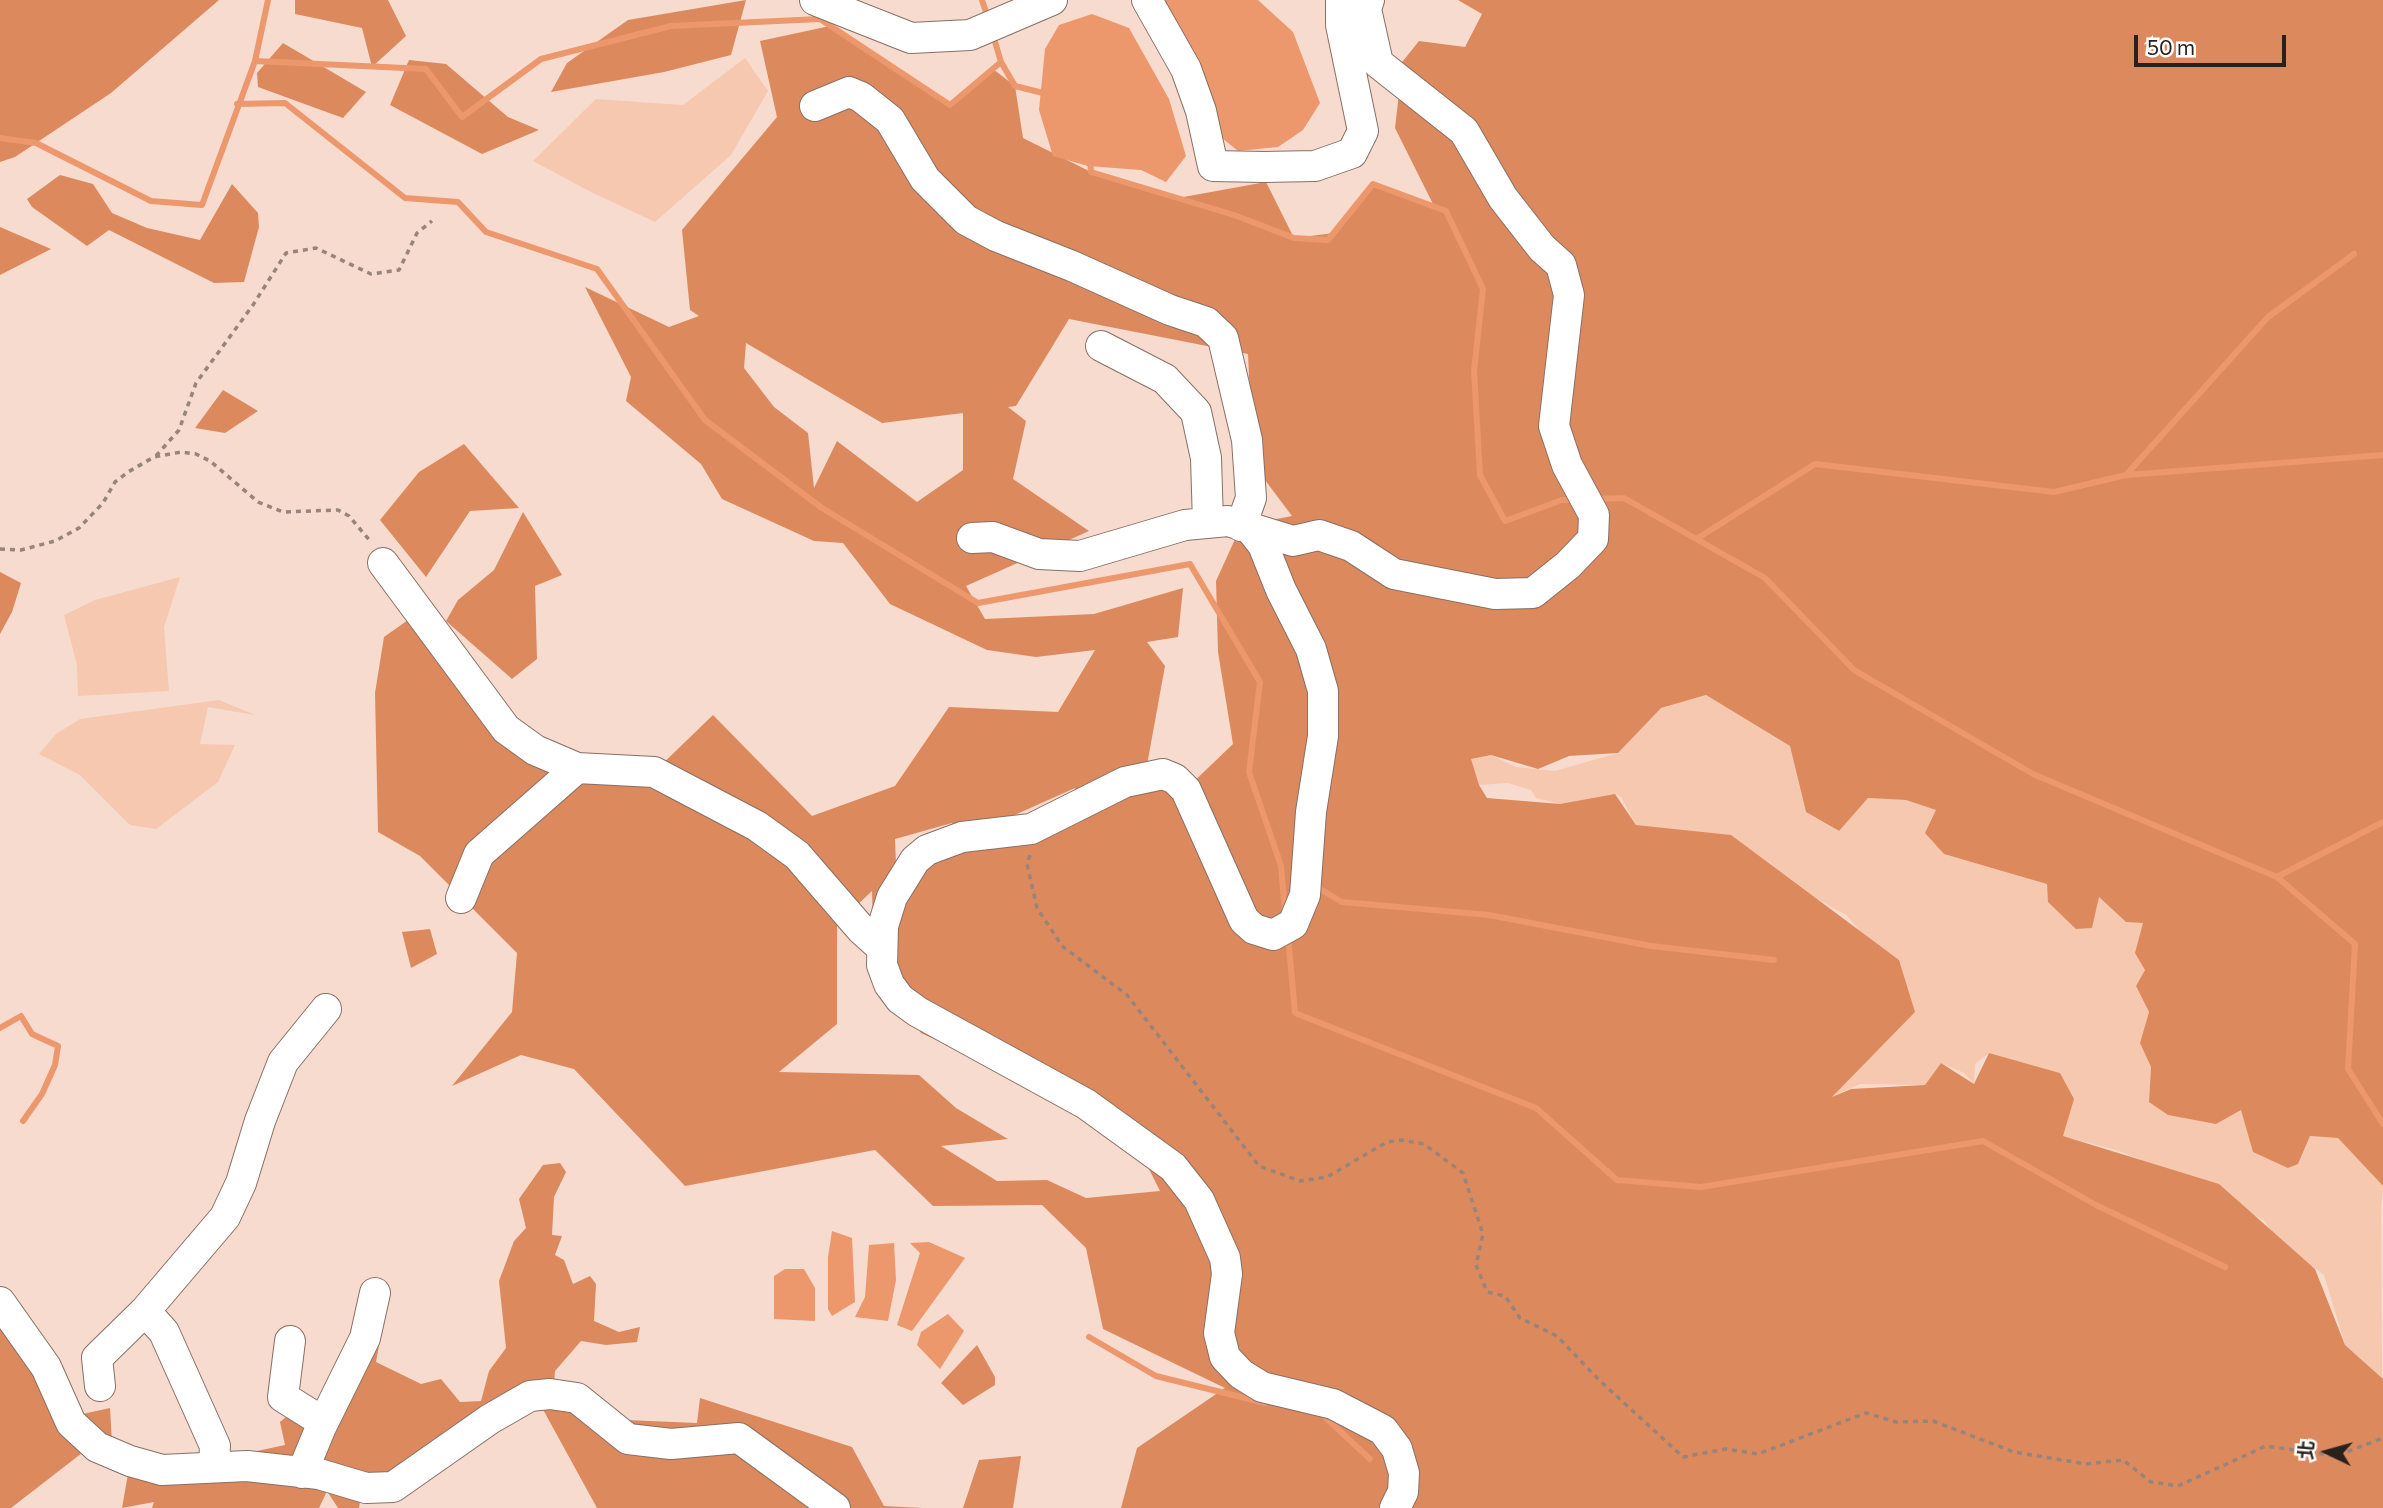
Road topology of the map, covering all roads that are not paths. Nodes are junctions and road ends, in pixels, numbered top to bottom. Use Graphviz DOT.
graph roads {
  1 [pos="815,0"];
  2 [pos="1052,0"];
  3 [pos="1147,0"];
  4 [pos="1341,0"];
  5 [pos="1369,0"];
  6 [pos="815,106"];
  7 [pos="1101,346"];
  8 [pos="1208,523"];
  9 [pos="1246,528"];
  10 [pos="972,538"];
  11 [pos="383,563"];
  12 [pos="578,768"];
  13 [pos="461,898"];
  14 [pos="881,947"];
  15 [pos="326,1009"];
  16 [pos="375,1293"];
  17 [pos="0,1302"];
  18 [pos="145,1311"];
  19 [pos="290,1341"];
  20 [pos="100,1386"];
  21 [pos="323,1422"];
  22 [pos="214,1466"];
  23 [pos="302,1473"];
  24 [pos="835,1508"];
  25 [pos="1395,1508"];
  1 -- 2 [label="street"];
  3 -- 4 [label="street"];
  5 -- 9 [label="street"];
  6 -- 9 [label="street"];
  7 -- 8 [label="street"];
  8 -- 9 [label="street"];
  8 -- 10 [label="street"];
  9 -- 14 [label="street"];
  11 -- 12 [label="street"];
  12 -- 13 [label="street"];
  12 -- 14 [label="street"];
  14 -- 25 [label="street"];
  15 -- 18 [label="street"];
  16 -- 21 [label="street"];
  17 -- 22 [label="street"];
  18 -- 20 [label="street"];
  18 -- 22 [label="street"];
  19 -- 21 [label="street"];
  21 -- 23 [label="street"];
  22 -- 23 [label="street"];
  23 -- 24 [label="street"];
}
